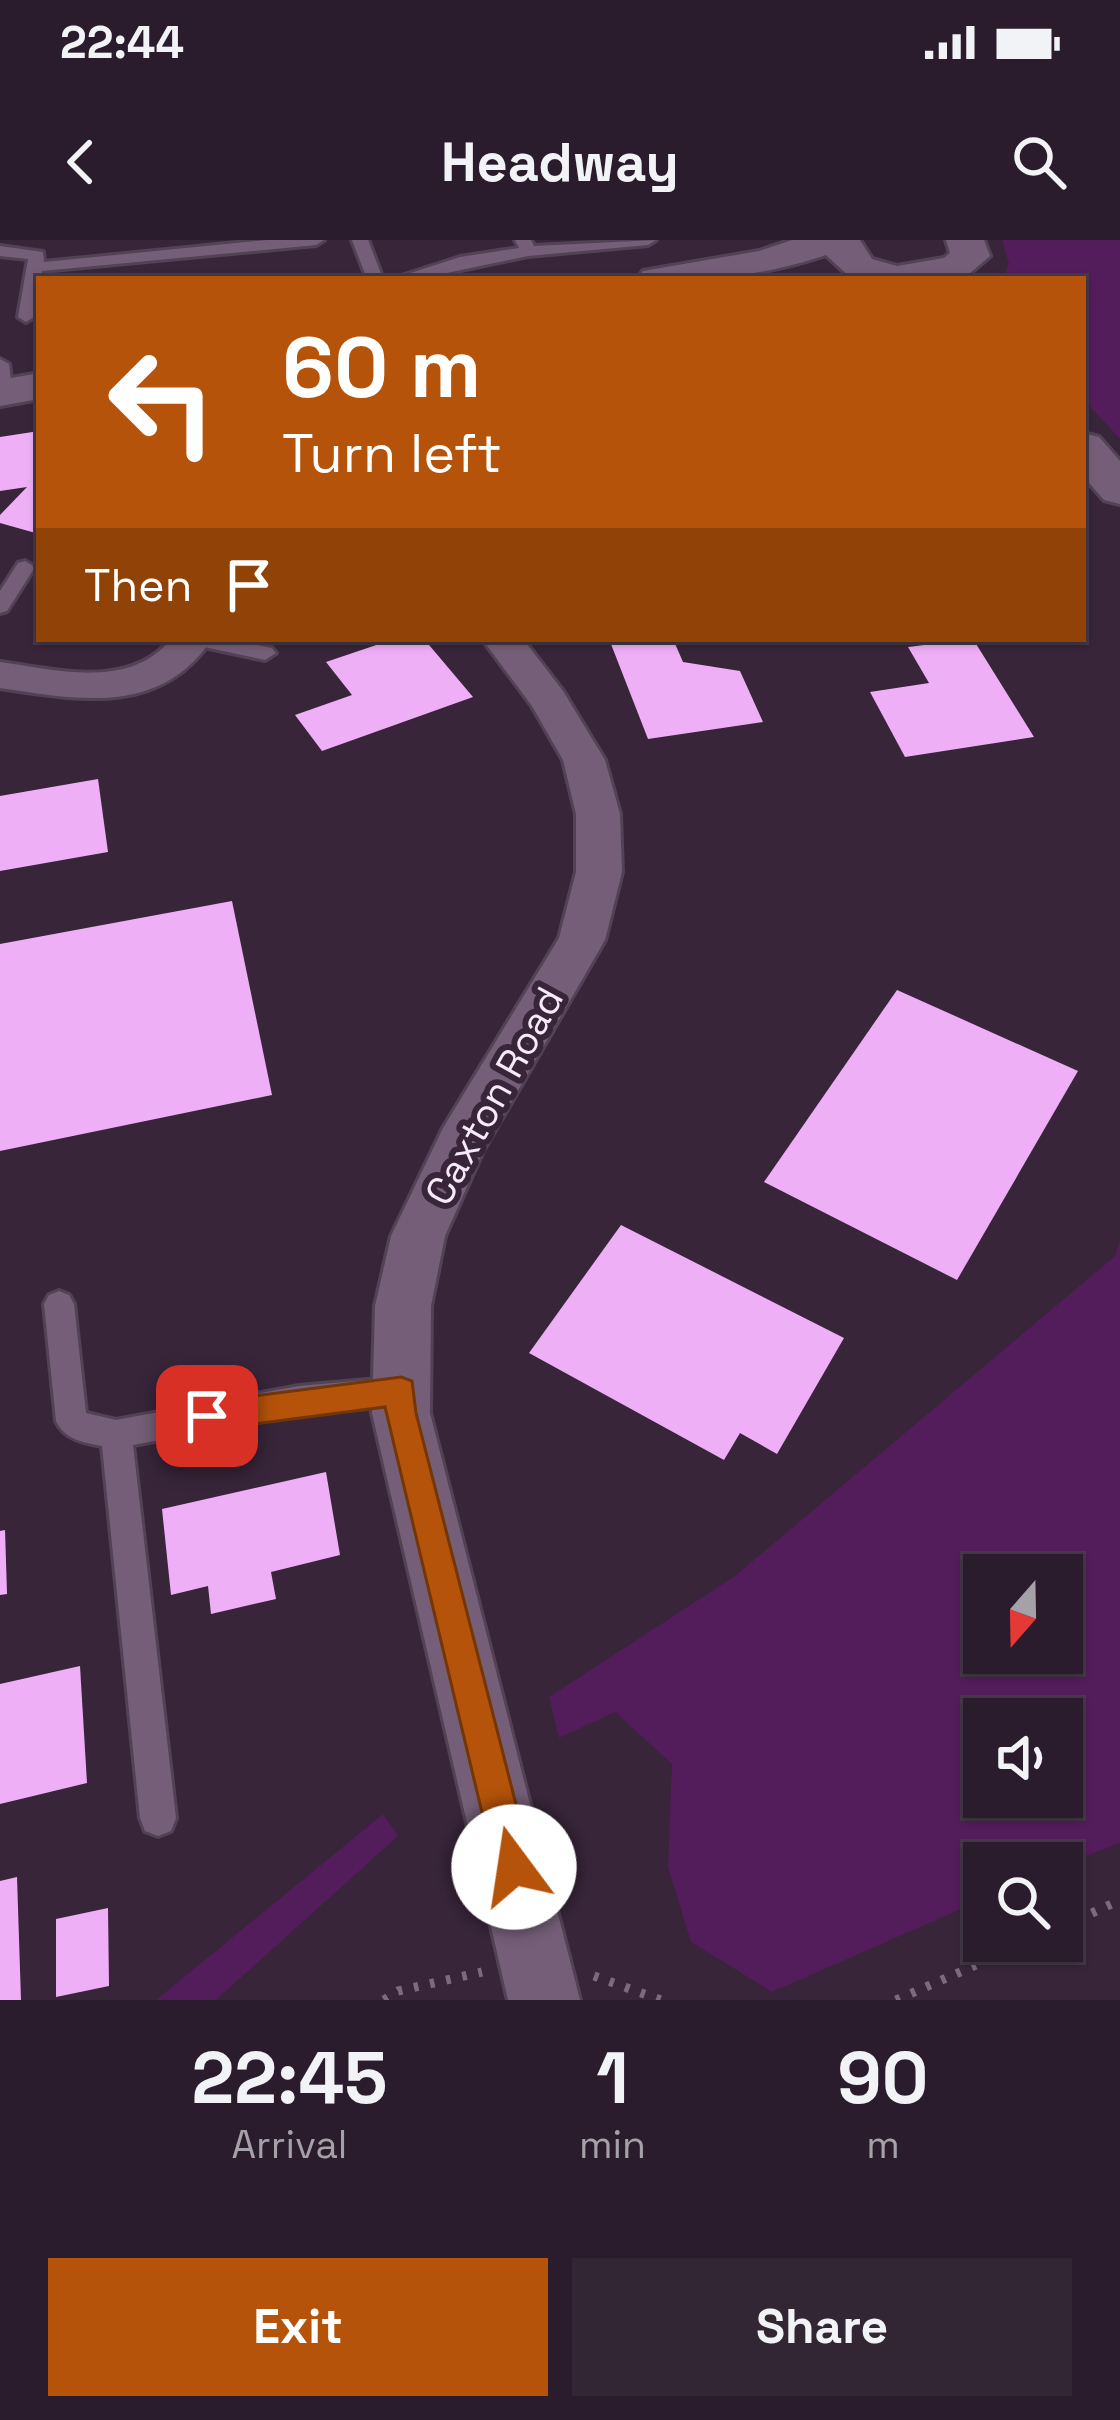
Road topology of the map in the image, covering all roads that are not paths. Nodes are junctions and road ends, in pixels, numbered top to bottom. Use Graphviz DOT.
graph roads {
  1 [pos="316,240"];
  2 [pos="360,240"];
  3 [pos="648,240"];
  4 [pos="830,240"];
  5 [pos="841,240"];
  6 [pos="525,246"];
  7 [pos="0,251"];
  8 [pos="766,262"];
  9 [pos="965,262"];
  10 [pos="38,267"];
  11 [pos="374,276"];
  12 [pos="411,276"];
  13 [pos="676,276"];
  14 [pos="886,276"];
  15 [pos="937,276"];
  16 [pos="26,318"];
  17 [pos="1086,450"];
  18 [pos="1120,490"];
  19 [pos="25,567"];
  20 [pos="0,607"];
  21 [pos="191,642"];
  22 [pos="210,642"];
  23 [pos="504,642"];
  24 [pos="265,653"];
  25 [pos="0,675"];
  26 [pos="59,1304"];
  27 [pos="401,1391"];
  28 [pos="116,1434"];
  29 [pos="158,1818"];
  30 [pos="544,2000"];
  1 -- 10 [label="lane"];
  2 -- 11 [label="lane"];
  3 -- 6 [label="lane"];
  4 -- 8 [label="street"];
  5 -- 14 [label="street"];
  6 -- 12 [label="lane"];
  7 -- 10 [label="lane"];
  8 -- 13 [label="street"];
  8 -- 14 [label="street"];
  9 -- 15 [label="street"];
  10 -- 16 [label="lane"];
  17 -- 18 [label="street"];
  19 -- 20 [label="lane"];
  21 -- 25 [label="street"];
  22 -- 24 [label="lane"];
  23 -- 27 [label="street, Caxton Road"];
  26 -- 28 [label="lane"];
  27 -- 28 [label="lane"];
  27 -- 30 [label="street, Caxton Road"];
  28 -- 29 [label="lane"];
}
